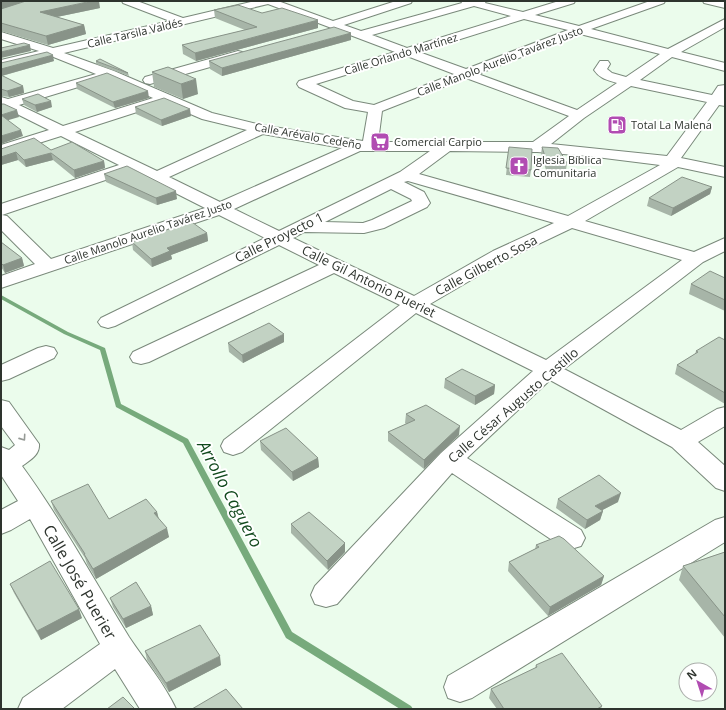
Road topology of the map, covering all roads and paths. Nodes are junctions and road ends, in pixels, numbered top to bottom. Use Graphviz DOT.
graph roads {
  1 [pos="127,1"];
  2 [pos="268,1"];
  3 [pos="407,1"];
  4 [pos="570,1"];
  5 [pos="660,1"];
  6 [pos="708,1"];
  7 [pos="474,2"];
  8 [pos="304,3"];
  9 [pos="725,5"];
  10 [pos="285,8"];
  11 [pos="525,16"];
  12 [pos="183,22"];
  13 [pos="725,22"];
  14 [pos="331,28"];
  15 [pos="579,30"];
  16 [pos="1,35"];
  17 [pos="359,35"];
  18 [pos="386,45"];
  19 [pos="50,52"];
  20 [pos="364,52"];
  21 [pos="406,52"];
  22 [pos="246,53"];
  23 [pos="670,53"];
  24 [pos="1,64"];
  25 [pos="604,64"];
  26 [pos="725,67"];
  27 [pos="109,74"];
  28 [pos="464,74"];
  29 [pos="628,82"];
  30 [pos="132,85"];
  31 [pos="725,87"];
  32 [pos="166,98"];
  33 [pos="720,100"];
  34 [pos="3,104"];
  35 [pos="375,109"];
  36 [pos="579,115"];
  37 [pos="260,129"];
  38 [pos="62,132"];
  39 [pos="364,146"];
  40 [pos="447,146"];
  41 [pos="537,147"];
  42 [pos="1,150"];
  43 [pos="673,162"];
  44 [pos="132,166"];
  45 [pos="725,172"];
  46 [pos="155,178"];
  47 [pos="399,179"];
  48 [pos="219,209"];
  49 [pos="1,210"];
  50 [pos="1,220"];
  51 [pos="568,223"];
  52 [pos="300,226"];
  53 [pos="278,237"];
  54 [pos="725,244"];
  55 [pos="696,258"];
  56 [pos="334,265"];
  57 [pos="48,266"];
  58 [pos="1,282"];
  59 [pos="416,303"];
  60 [pos="108,322"];
  61 [pos="46,353"];
  62 [pos="141,357"];
  63 [pos="548,370"];
  64 [pos="1,374"];
  65 [pos="1,408"];
  66 [pos="725,415"];
  67 [pos="681,441"];
  68 [pos="232,446"];
  69 [pos="450,459"];
  70 [pos="4,460"];
  71 [pos="725,481"];
  72 [pos="34,504"];
  73 [pos="1,523"];
  74 [pos="725,528"];
  75 [pos="571,538"];
  76 [pos="326,595"];
  77 [pos="119,648"];
  78 [pos="460,687"];
  79 [pos="35,709"];
  80 [pos="159,709"];
  1 -- 12 [label="street"];
  2 -- 10 [label="street"];
  2 -- 12 [label="street, Calle Tarsila Valdés"];
  3 -- 14 [label="street"];
  4 -- 11 [label="street, Calle Orlando Martínez"];
  5 -- 15 [label="street, Calle Manolo Aurelio Tavárez Justo"];
  6 -- 9 [label="street"];
  7 -- 11 [label="street"];
  7 -- 17 [label="street"];
  8 -- 10 [label="street"];
  10 -- 14 [label="street"];
  11 -- 15 [label="street"];
  11 -- 21 [label="street, Calle Orlando Martínez"];
  12 -- 19 [label="street, Calle Tarsila Valdés"];
  13 -- 23 [label="street"];
  14 -- 17 [label="street"];
  15 -- 23 [label="street"];
  15 -- 28 [label="street, Calle Manolo Aurelio Tavárez Justo"];
  16 -- 19 [label="street, Calle Arévalo Cedeño"];
  17 -- 18 [label="street"];
  18 -- 20 [label="street"];
  18 -- 21 [label="street"];
  19 -- 24 [label="street, Calle Tarsila Valdés"];
  19 -- 27 [label="street, Calle Arévalo Cedeño"];
  21 -- 28 [label="street"];
  21 -- 35 [label="street, Calle Orlando Martínez"];
  22 -- 30 [label="street"];
  23 -- 26 [label="street"];
  23 -- 29 [label="street"];
  25 -- 29 [label="street"];
  27 -- 30 [label="street, Calle Arévalo Cedeño"];
  27 -- 34 [label="street"];
  28 -- 35 [label="street, Calle Manolo Aurelio Tavárez Justo"];
  28 -- 36 [label="street"];
  29 -- 33 [label="street"];
  29 -- 36 [label="street"];
  30 -- 32 [label="street, Calle Arévalo Cedeño"];
  31 -- 33 [label="street"];
  32 -- 37 [label="street, Calle Arévalo Cedeño"];
  32 -- 38 [label="street"];
  33 -- 43 [label="street"];
  34 -- 38 [label="street, Calle Gil Antonio Pueriet"];
  35 -- 39 [label="street"];
  36 -- 41 [label="street"];
  37 -- 39 [label="street, Calle Arévalo Cedeño"];
  37 -- 46 [label="street"];
  38 -- 42 [label="street"];
  38 -- 44 [label="street, Calle Gil Antonio Pueriet"];
  39 -- 40 [label="street, Calle Arévalo Cedeño"];
  39 -- 48 [label="street, Calle Manolo Aurelio Tavárez Justo"];
  40 -- 41 [label="street, Calle Arévalo Cedeño"];
  40 -- 47 [label="street, Calle Proyecto 1"];
  41 -- 43 [label="street, Calle Arévalo Cedeño"];
  43 -- 45 [label="street, Calle Arévalo Cedeño"];
  43 -- 51 [label="street, Calle Gilberto Sosa"];
  44 -- 46 [label="street, Calle Gil Antonio Pueriet"];
  44 -- 49 [label="street"];
  46 -- 48 [label="street, Calle Gil Antonio Pueriet"];
  47 -- 51 [label="street"];
  47 -- 52 [label="street, Calle Proyecto 1"];
  47 -- 52 [label="street"];
  48 -- 53 [label="street, Calle Gil Antonio Pueriet"];
  48 -- 57 [label="street, Calle Manolo Aurelio Tavárez Justo"];
  50 -- 57 [label="street"];
  51 -- 55 [label="street"];
  51 -- 59 [label="street, Calle Gilberto Sosa"];
  52 -- 53 [label="street, Calle Proyecto 1"];
  53 -- 56 [label="street, Calle Gil Antonio Pueriet"];
  53 -- 60 [label="street, Calle Proyecto 1"];
  54 -- 55 [label="street, Calle César Augusto Castillo"];
  55 -- 63 [label="street, Calle César Augusto Castillo"];
  56 -- 59 [label="street, Calle Gil Antonio Pueriet"];
  56 -- 62 [label="street"];
  57 -- 58 [label="street, Calle Manolo Aurelio Tavárez Justo"];
  59 -- 63 [label="street, Calle Gil Antonio Pueriet"];
  59 -- 68 [label="street, Calle Gilberto Sosa"];
  61 -- 64 [label="street"];
  63 -- 67 [label="street, Calle Gil Antonio Pueriet"];
  63 -- 69 [label="street, Calle César Augusto Castillo"];
  65 -- 70 [label="street, one-way"];
  66 -- 67 [label="street"];
  67 -- 71 [label="street, Calle Gil Antonio Pueriet"];
  69 -- 75 [label="street"];
  69 -- 76 [label="street, Calle César Augusto Castillo"];
  70 -- 72 [label="street, Calle José Puerier"];
  72 -- 73 [label="street"];
  72 -- 77 [label="street, Calle José Puerier"];
  74 -- 78 [label="street"];
  77 -- 79 [label="street"];
  77 -- 80 [label="street, Calle José Puerier"];
}
